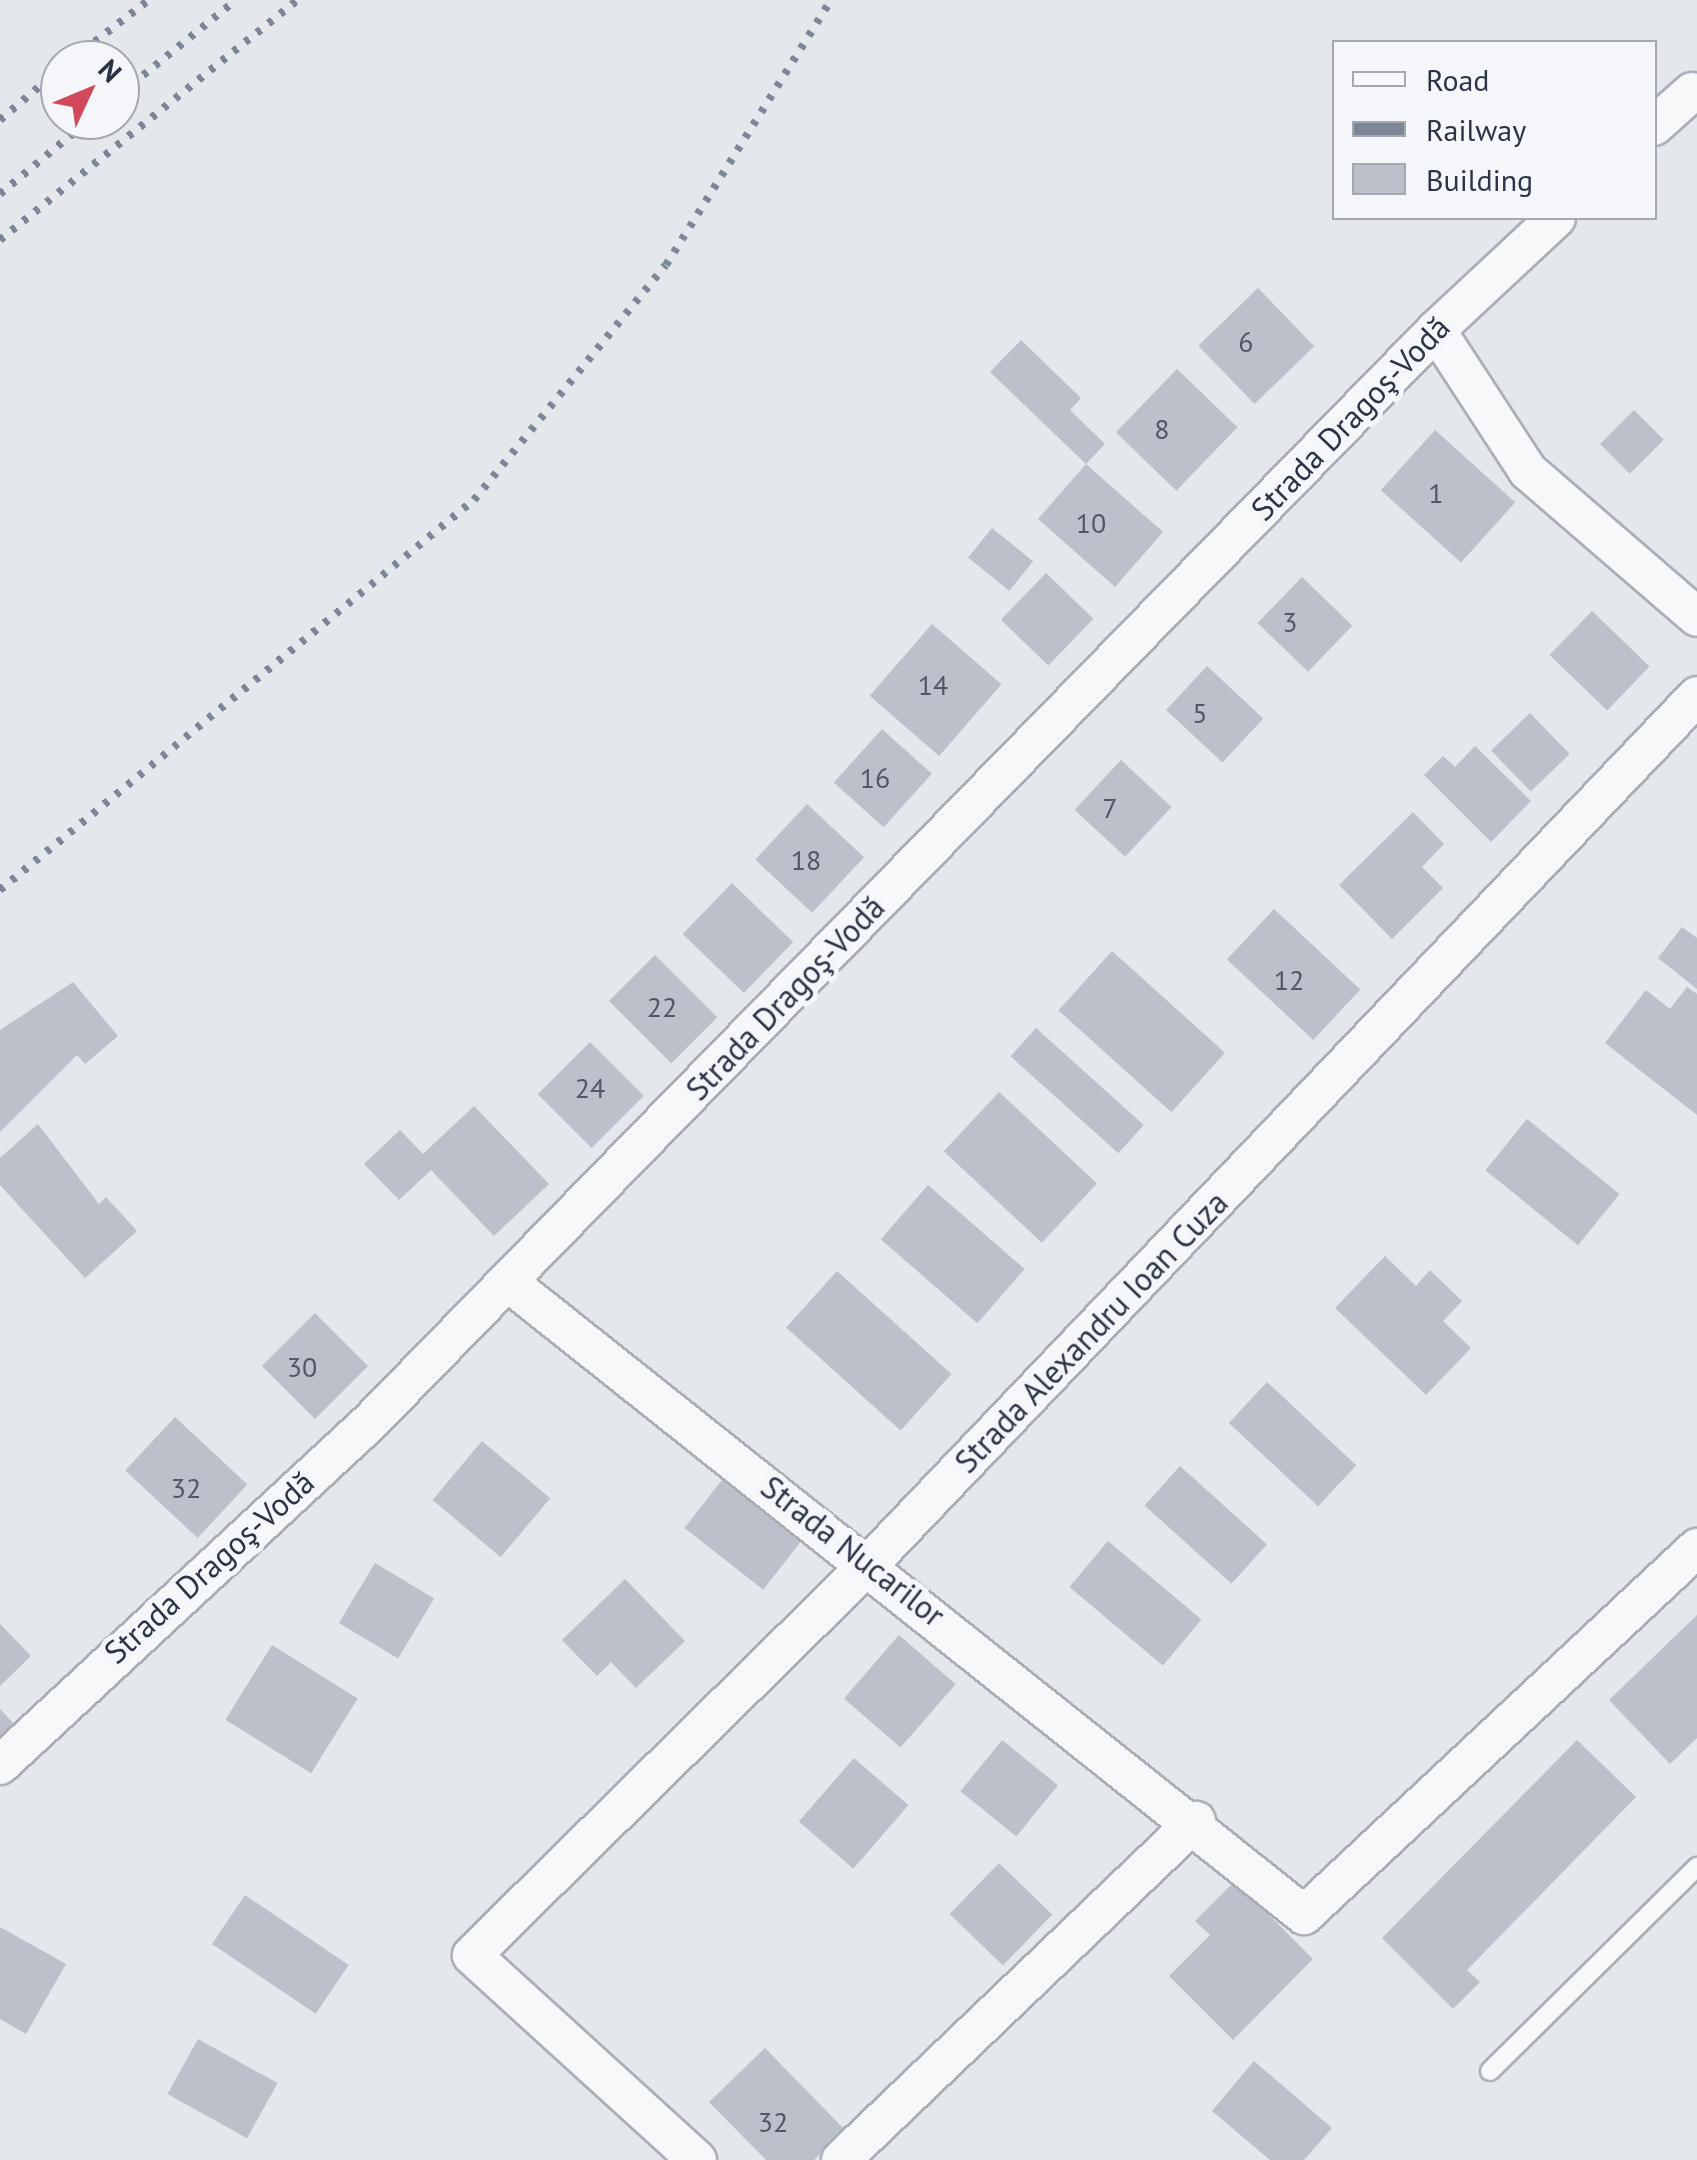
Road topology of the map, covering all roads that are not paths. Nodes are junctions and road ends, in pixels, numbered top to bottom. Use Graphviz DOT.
graph roads {
  1 [pos="1692,92"];
  2 [pos="1657,123"];
  3 [pos="1554,220"];
  4 [pos="1436,330"];
  5 [pos="1697,617"];
  6 [pos="1697,696"];
  7 [pos="508,1282"];
  8 [pos="1697,1548"];
  9 [pos="870,1564"];
  10 [pos="0,1765"];
  11 [pos="1196,1821"];
  12 [pos="1697,1867"];
  13 [pos="1490,2071"];
  14 [pos="697,2160"];
  15 [pos="841,2160"];
  1 -- 2 [label="street"];
  3 -- 4 [label="street, Strada Dragoş-Vodă"];
  4 -- 5 [label="street"];
  4 -- 7 [label="street, Strada Dragoş-Vodă"];
  6 -- 9 [label="street, Strada Alexandru Ioan Cuza"];
  7 -- 9 [label="street, Strada Nucarilor"];
  7 -- 10 [label="street, Strada Dragoş-Vodă"];
  8 -- 11 [label="street, Strada Nucarilor"];
  9 -- 11 [label="street, Strada Nucarilor"];
  9 -- 14 [label="street, Strada Alexandru Ioan Cuza"];
  11 -- 15 [label="street"];
  12 -- 13 [label="lane"];
}
